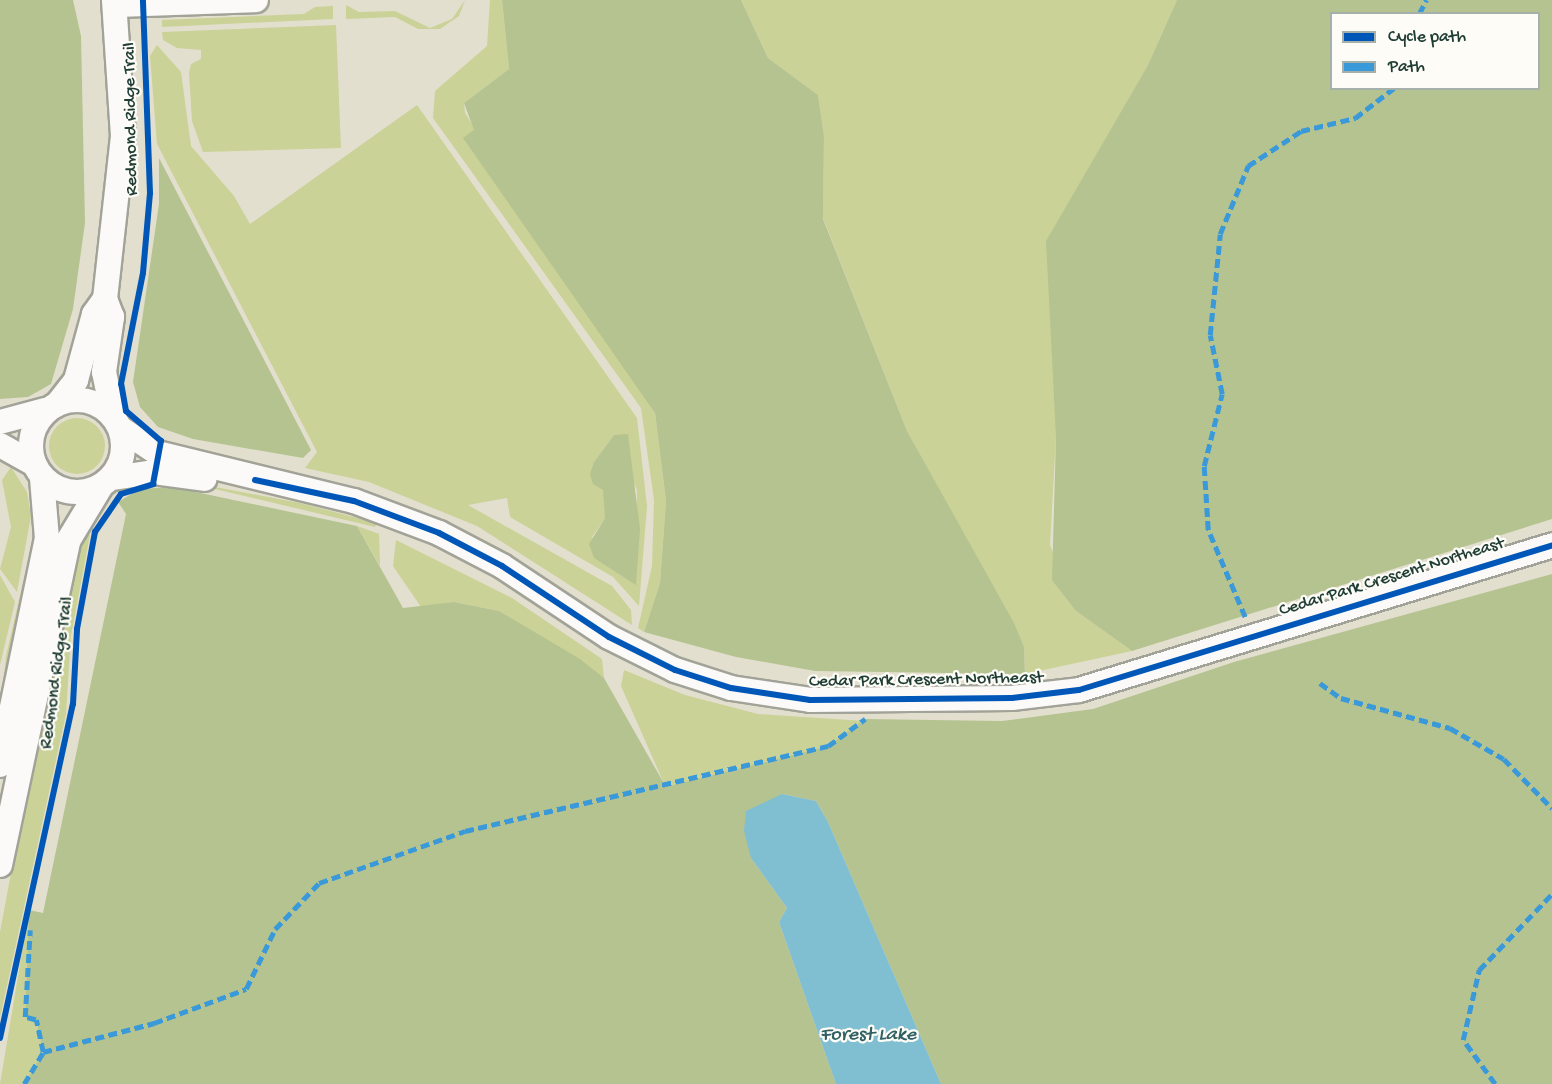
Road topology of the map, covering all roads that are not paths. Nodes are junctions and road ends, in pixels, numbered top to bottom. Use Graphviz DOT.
graph roads {
  1 [pos="256,0"];
  2 [pos="115,2"];
  3 [pos="105,299"];
  4 [pos="52,406"];
  5 [pos="0,422"];
  6 [pos="116,422"];
  7 [pos="0,445"];
  8 [pos="38,471"];
  9 [pos="255,480"];
  10 [pos="107,483"];
  11 [pos="1552,546"];
  12 [pos="0,765"];
  13 [pos="0,865"];
  1 -- 2 [label="street"];
  2 -- 3 [label="street"];
  3 -- 4 [label="street"];
  3 -- 6 [label="street"];
  4 -- 5 [label="street"];
  4 -- 6 [label="street"];
  4 -- 8 [label="street"];
  6 -- 9 [label="street, Cedar Park Crescent Northeast"];
  6 -- 10 [label="street"];
  7 -- 8 [label="street"];
  8 -- 10 [label="street"];
  8 -- 12 [label="street"];
  9 -- 10 [label="street, Cedar Park Crescent Northeast"];
  9 -- 11 [label="street, Cedar Park Crescent Northeast"];
  10 -- 13 [label="street"];
}
